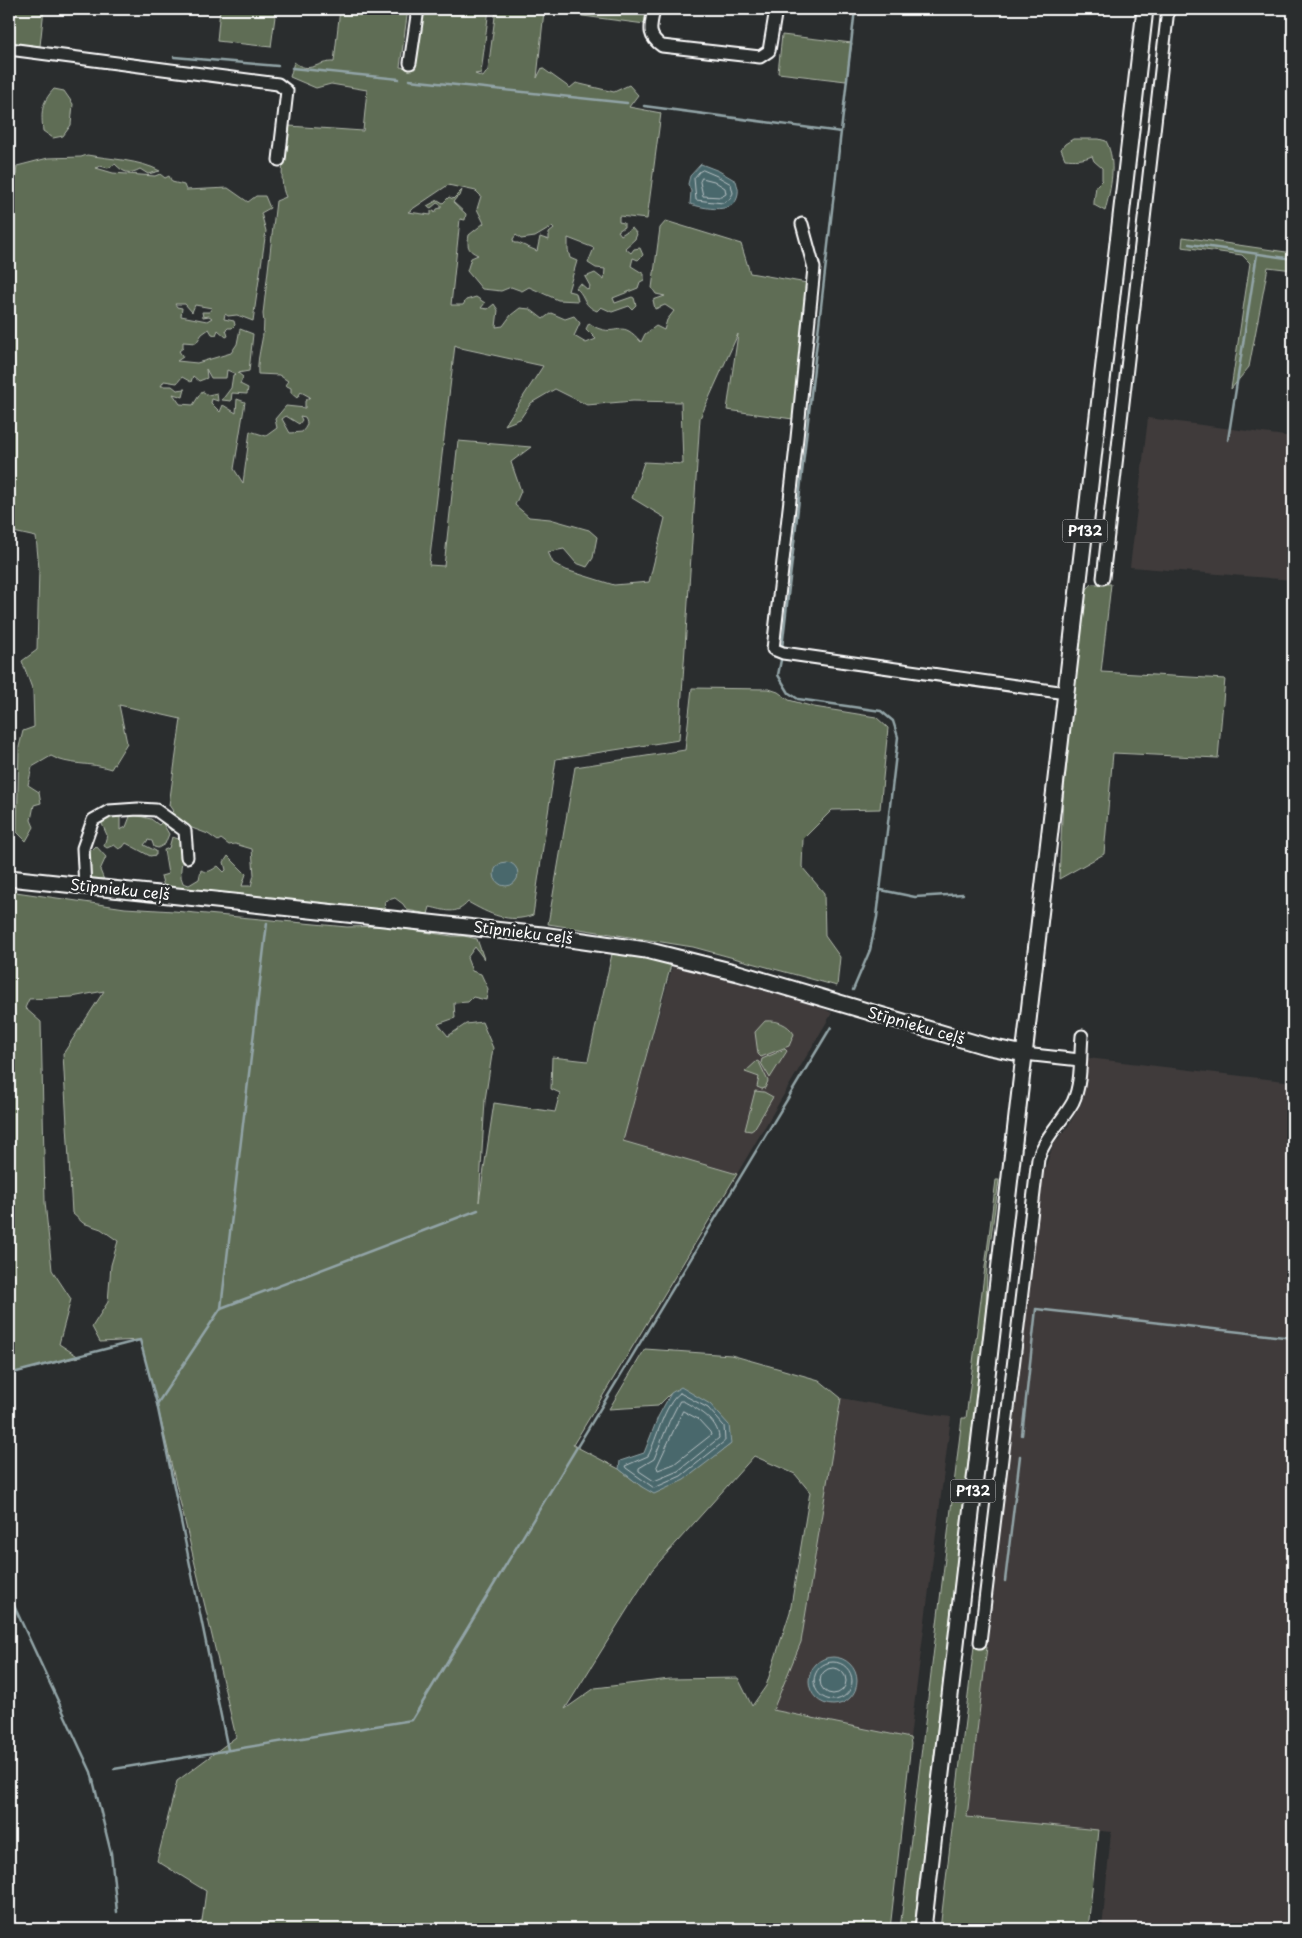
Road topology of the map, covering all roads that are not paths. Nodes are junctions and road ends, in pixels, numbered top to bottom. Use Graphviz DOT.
graph roads {
  1 [pos="418,9"];
  2 [pos="654,9"];
  3 [pos="776,9"];
  4 [pos="1145,9"];
  5 [pos="1168,9"];
  6 [pos="9,49"];
  7 [pos="410,63"];
  8 [pos="279,160"];
  9 [pos="802,224"];
  10 [pos="1102,578"];
  11 [pos="1066,693"];
  12 [pos="187,857"];
  13 [pos="9,878"];
  14 [pos="85,886"];
  15 [pos="1082,1036"];
  16 [pos="1024,1054"];
  17 [pos="1080,1060"];
  18 [pos="980,1642"];
  19 [pos="923,1929"];
  1 -- 7 [label="street"];
  2 -- 3 [label="street"];
  4 -- 11 [label="main road, P132"];
  5 -- 10 [label="street"];
  6 -- 8 [label="street"];
  9 -- 11 [label="street"];
  11 -- 16 [label="main road, P132"];
  12 -- 14 [label="street"];
  13 -- 14 [label="main road, Stīpnieku ceļš"];
  14 -- 16 [label="main road, Stīpnieku ceļš"];
  15 -- 17 [label="street"];
  16 -- 17 [label="street"];
  16 -- 19 [label="main road, P132"];
  17 -- 18 [label="street"];
}
